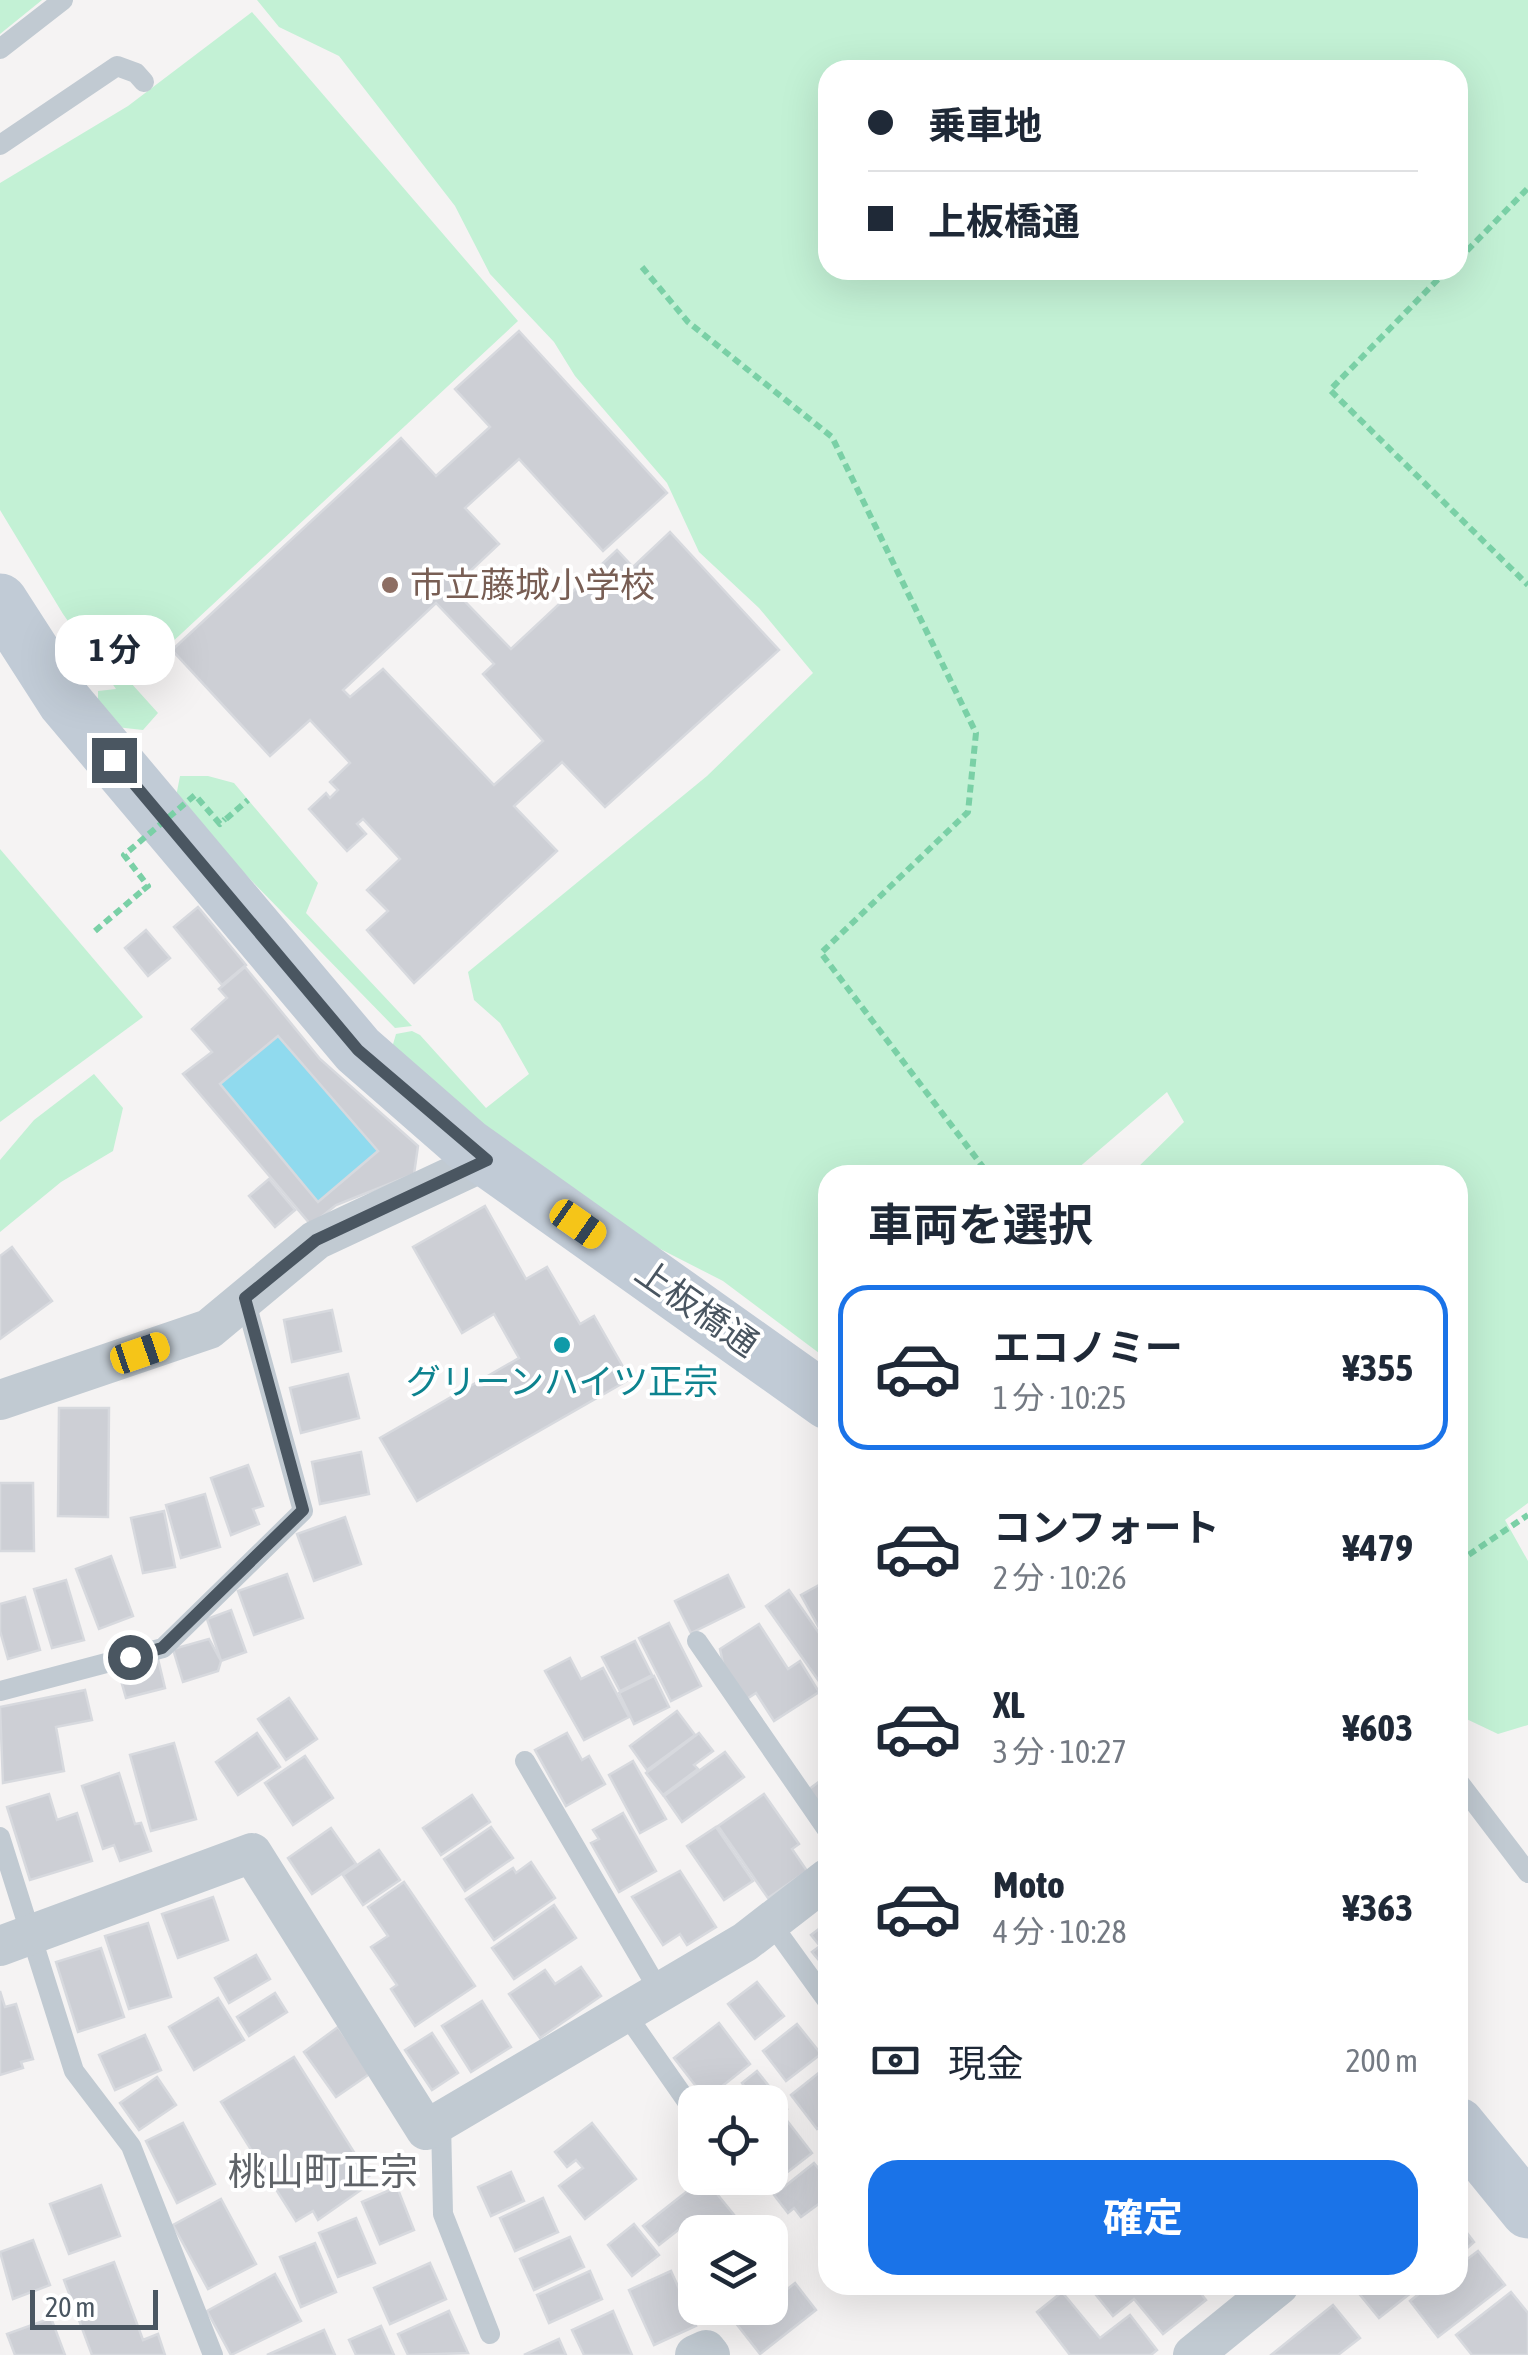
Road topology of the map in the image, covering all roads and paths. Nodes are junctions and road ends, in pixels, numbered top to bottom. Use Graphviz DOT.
graph roads {
  1 [pos="62,0"];
  2 [pos="0,50"];
  3 [pos="144,82"];
  4 [pos="0,145"];
  5 [pos="1528,188"];
  6 [pos="1468,250"];
  7 [pos="642,267"];
  8 [pos="1437,280"];
  9 [pos="1528,585"];
  10 [pos="0,601"];
  11 [pos="248,800"];
  12 [pos="94,931"];
  13 [pos="487,1160"];
  14 [pos="981,1165"];
  15 [pos="245,1298"];
  16 [pos="818,1395"];
  17 [pos="0,1400"];
  18 [pos="1528,1515"];
  19 [pos="1468,1555"];
  20 [pos="697,1640"];
  21 [pos="0,1692"];
  22 [pos="525,1761"];
  23 [pos="1468,1794"];
  24 [pos="818,1816"];
  25 [pos="0,1837"];
  26 [pos="1528,1872"];
  27 [pos="818,1886"];
  28 [pos="770,1923"];
  29 [pos="14,1940"];
  30 [pos="818,1988"];
  31 [pos="661,1994"];
  32 [pos="626,2014"];
  33 [pos="678,2089"];
  34 [pos="440,2122"];
  35 [pos="1468,2141"];
  36 [pos="1528,2211"];
  37 [pos="1267,2295"];
  38 [pos="490,2334"];
  39 [pos="213,2355"];
  40 [pos="695,2355"];
  41 [pos="710,2355"];
  42 [pos="1193,2355"];
  1 -- 2 [label="lane"];
  3 -- 4 [label="lane"];
  5 -- 6 [label="path"];
  7 -- 14 [label="path"];
  8 -- 9 [label="path"];
  10 -- 13 [label="street, 上板橋通"];
  11 -- 12 [label="path, bridge"];
  13 -- 15 [label="street"];
  13 -- 16 [label="street, 上板橋通"];
  15 -- 17 [label="street"];
  15 -- 21 [label="lane"];
  18 -- 19 [label="path"];
  20 -- 24 [label="lane"];
  22 -- 31 [label="lane"];
  23 -- 26 [label="lane"];
  25 -- 29 [label="lane"];
  27 -- 28 [label="street"];
  28 -- 30 [label="lane"];
  28 -- 31 [label="street"];
  29 -- 34 [label="street"];
  29 -- 39 [label="lane"];
  31 -- 32 [label="street"];
  32 -- 33 [label="lane"];
  32 -- 34 [label="street"];
  34 -- 38 [label="lane"];
  35 -- 36 [label="street"];
  37 -- 42 [label="street"];
  40 -- 41 [label="street"];
}
